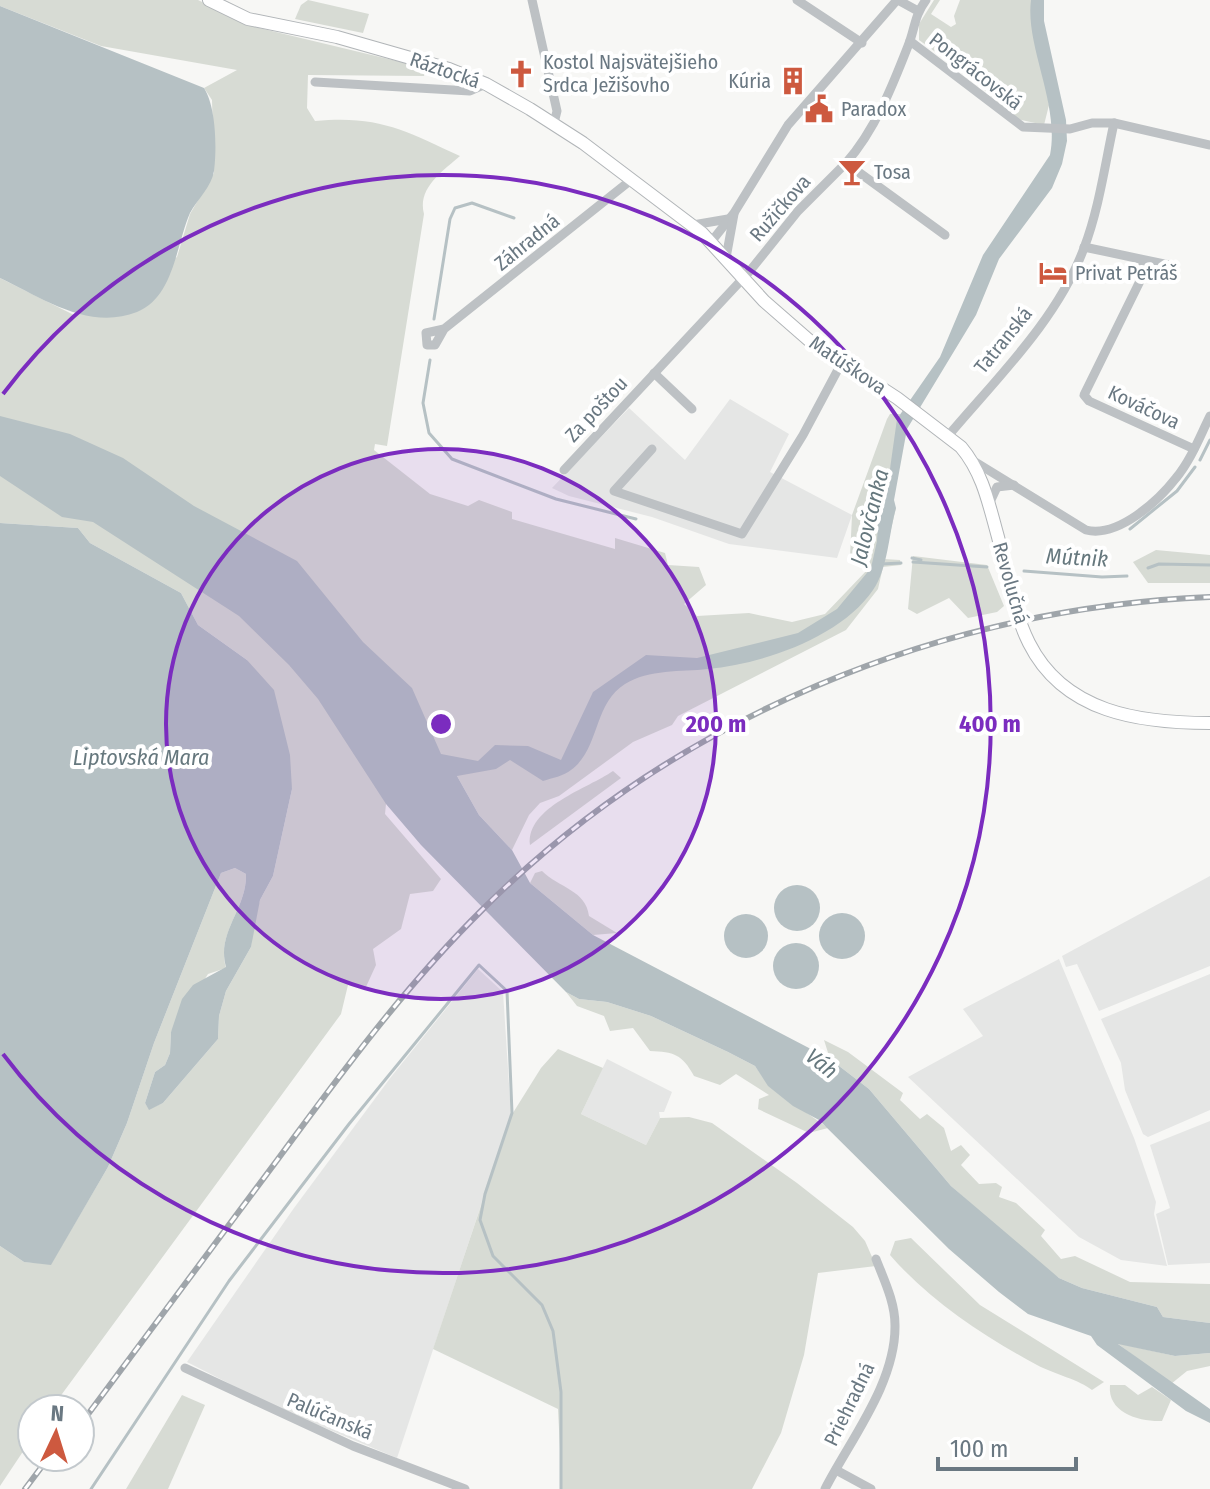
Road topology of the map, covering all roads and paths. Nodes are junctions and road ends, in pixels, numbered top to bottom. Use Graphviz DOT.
graph roads {
  1 [pos="209,0"];
  2 [pos="532,0"];
  3 [pos="797,0"];
  4 [pos="898,0"];
  5 [pos="926,0"];
  6 [pos="918,11"];
  7 [pos="910,41"];
  8 [pos="862,43"];
  9 [pos="315,82"];
  10 [pos="486,84"];
  11 [pos="554,123"];
  12 [pos="1114,123"];
  13 [pos="1210,145"];
  14 [pos="846,163"];
  15 [pos="631,180"];
  16 [pos="731,216"];
  17 [pos="693,225"];
  18 [pos="945,235"];
  19 [pos="711,242"];
  20 [pos="1084,247"];
  21 [pos="726,258"];
  22 [pos="1143,262"];
  23 [pos="1169,265"];
  24 [pos="742,278"];
  25 [pos="444,329"];
  26 [pos="842,362"];
  27 [pos="654,373"];
  28 [pos="692,409"];
  29 [pos="1210,416"];
  30 [pos="948,436"];
  31 [pos="652,449"];
  32 [pos="1194,449"];
  33 [pos="972,460"];
  34 [pos="564,470"];
  35 [pos="1017,485"];
  36 [pos="989,504"];
  37 [pos="1210,723"];
  38 [pos="876,1259"];
  39 [pos="185,1368"];
  40 [pos="836,1470"];
  41 [pos="465,1489"];
  42 [pos="825,1489"];
  43 [pos="871,1489"];
  1 -- 10 [label="main road, Ráztocká"];
  2 -- 11 [label="street"];
  3 -- 8 [label="street"];
  4 -- 6 [label="street"];
  4 -- 8 [label="street"];
  5 -- 6 [label="street"];
  6 -- 7 [label="street, Ružičkova"];
  7 -- 12 [label="street, Pongrácovská"];
  7 -- 14 [label="street, Ružičkova"];
  8 -- 16 [label="street"];
  9 -- 10 [label="street"];
  10 -- 11 [label="main road, Ráztocká"];
  11 -- 15 [label="main road, Ráztocká"];
  12 -- 13 [label="street, Pongrácovská"];
  12 -- 20 [label="street, Tatranská"];
  14 -- 18 [label="street"];
  14 -- 24 [label="street, Ružičkova"];
  15 -- 17 [label="main road, Ráztocká"];
  15 -- 25 [label="street, Záhradná"];
  16 -- 17 [label="street"];
  16 -- 19 [label="street"];
  16 -- 21 [label="street"];
  17 -- 19 [label="main road, Matúškova"];
  19 -- 21 [label="main road, Matúškova"];
  20 -- 22 [label="street"];
  20 -- 30 [label="street, Tatranská"];
  21 -- 24 [label="main road, Matúškova"];
  22 -- 23 [label="street"];
  22 -- 32 [label="street, Kováčova"];
  24 -- 26 [label="main road, Matúškova"];
  24 -- 27 [label="street, Za poštou"];
  26 -- 30 [label="main road, Matúškova"];
  26 -- 31 [label="street"];
  27 -- 28 [label="street, Za poštou"];
  27 -- 34 [label="street, Za poštou"];
  29 -- 32 [label="street"];
  30 -- 33 [label="main road, Matúškova"];
  32 -- 35 [label="street, Matúškova"];
  33 -- 35 [label="street, Matúškova"];
  33 -- 36 [label="main road, Revolučná"];
  35 -- 36 [label="street"];
  36 -- 37 [label="main road, Revolučná"];
  38 -- 40 [label="street, Priehradná"];
  39 -- 41 [label="street, Palúčanská"];
  40 -- 42 [label="street, Priehradná"];
  40 -- 43 [label="street, Priehradná"];
}
